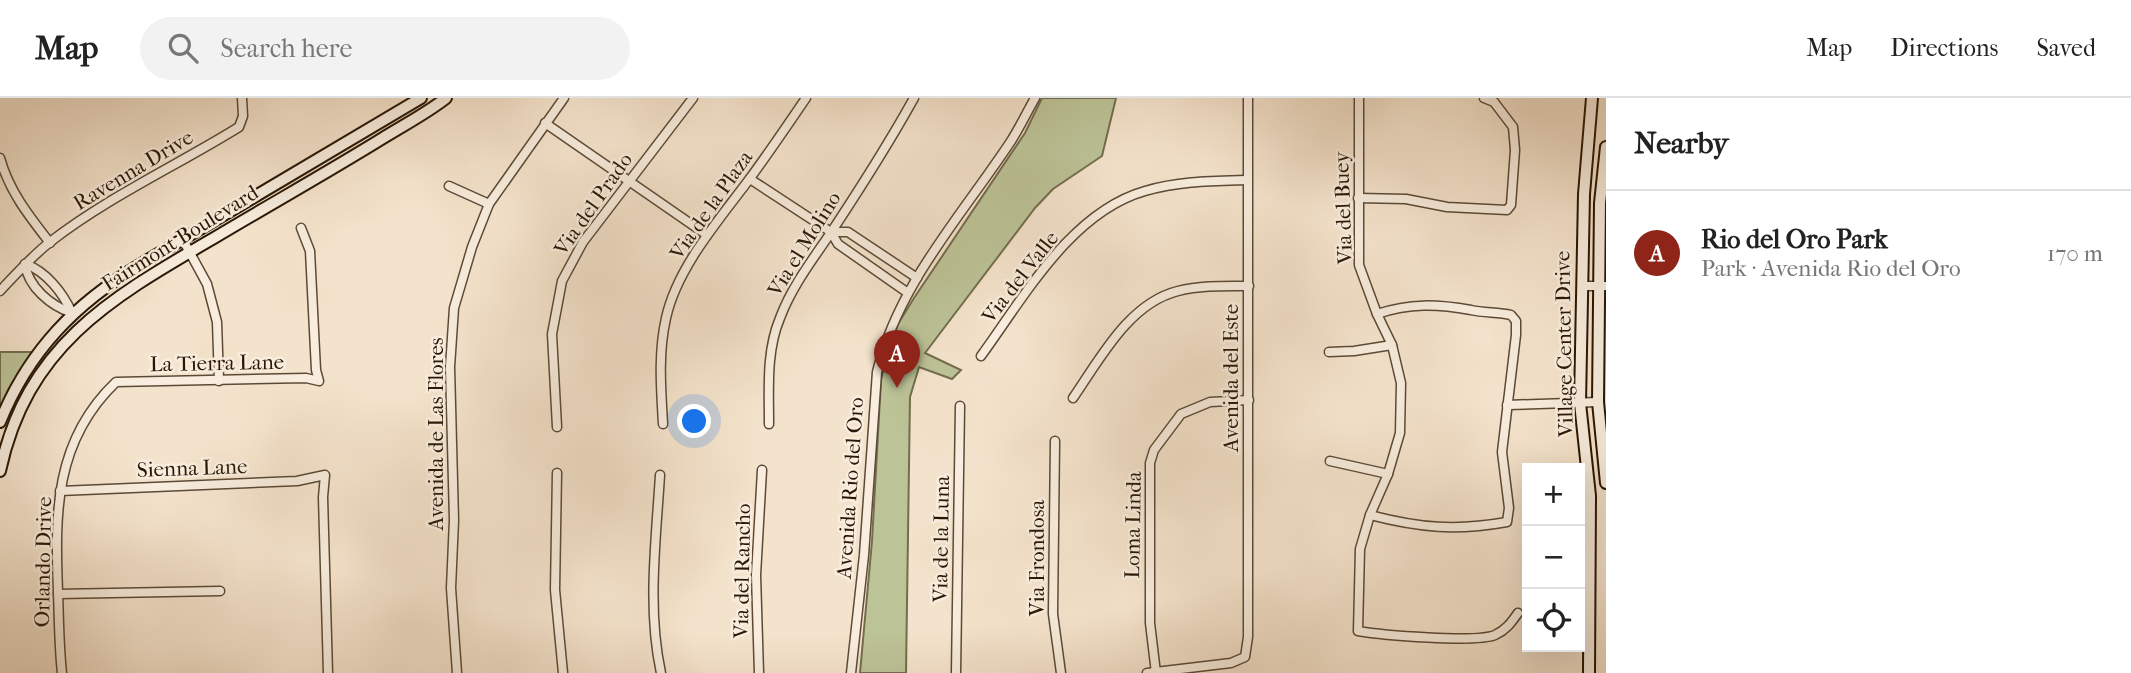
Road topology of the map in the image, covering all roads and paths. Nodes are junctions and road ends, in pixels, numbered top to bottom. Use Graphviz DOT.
graph roads {
  1 [pos="242,98"];
  2 [pos="421,98"];
  3 [pos="446,98"];
  4 [pos="564,98"];
  5 [pos="693,98"];
  6 [pos="806,98"];
  7 [pos="914,98"];
  8 [pos="1035,98"];
  9 [pos="1248,98"];
  10 [pos="1359,98"];
  11 [pos="1484,98"];
  12 [pos="1592,98"];
  13 [pos="1497,100"];
  14 [pos="545,123"];
  15 [pos="1606,147"];
  16 [pos="0,158"];
  17 [pos="750,179"];
  18 [pos="3,180"];
  19 [pos="1247,180"];
  20 [pos="628,181"];
  21 [pos="449,187"];
  22 [pos="1358,198"];
  23 [pos="489,204"];
  24 [pos="301,228"];
  25 [pos="831,232"];
  26 [pos="707,235"];
  27 [pos="183,240"];
  28 [pos="50,243"];
  29 [pos="189,252"];
  30 [pos="25,264"];
  31 [pos="917,278"];
  32 [pos="1249,286"];
  33 [pos="1582,286"];
  34 [pos="1602,286"];
  35 [pos="0,292"];
  36 [pos="908,293"];
  37 [pos="72,313"];
  38 [pos="1377,314"];
  39 [pos="83,324"];
  40 [pos="1392,345"];
  41 [pos="1329,352"];
  42 [pos="981,356"];
  43 [pos="219,381"];
  44 [pos="116,382"];
  45 [pos="1073,398"];
  46 [pos="1249,400"];
  47 [pos="1598,402"];
  48 [pos="1580,403"];
  49 [pos="1507,405"];
  50 [pos="960,406"];
  51 [pos="0,422"];
  52 [pos="663,424"];
  53 [pos="769,424"];
  54 [pos="556,427"];
  55 [pos="1055,442"];
  56 [pos="1330,461"];
  57 [pos="762,470"];
  58 [pos="0,471"];
  59 [pos="557,473"];
  60 [pos="1388,474"];
  61 [pos="660,475"];
  62 [pos="1606,483"];
  63 [pos="60,491"];
  64 [pos="1370,515"];
  65 [pos="220,591"];
  66 [pos="58,594"];
  67 [pos="1518,613"];
  68 [pos="62,673"];
  69 [pos="328,673"];
  70 [pos="457,673"];
  71 [pos="563,673"];
  72 [pos="661,673"];
  73 [pos="759,673"];
  74 [pos="851,673"];
  75 [pos="956,673"];
  76 [pos="1061,673"];
  77 [pos="1153,673"];
  78 [pos="1589,673"];
  1 -- 28 [label="street, Ravenna Drive"];
  2 -- 27 [label="main road, Fairmont Boulevard"];
  3 -- 29 [label="main road, Fairmont Boulevard"];
  4 -- 14 [label="street, Avenida de Las Flores"];
  5 -- 20 [label="street, Via del Prado"];
  6 -- 17 [label="street, Via de la Plaza"];
  7 -- 25 [label="street, Via el Molino"];
  8 -- 31 [label="street, Avenida Rio del Oro"];
  9 -- 19 [label="street, Avenida del Este"];
  10 -- 22 [label="street, Via del Buey"];
  11 -- 13 [label="street"];
  12 -- 33 [label="main road, Village Center Drive"];
  13 -- 22 [label="street"];
  14 -- 20 [label="street"];
  14 -- 23 [label="street, Avenida de Las Flores"];
  15 -- 34 [label="main road, Village Center Drive"];
  16 -- 18 [label="street"];
  17 -- 25 [label="street"];
  17 -- 26 [label="street, Via de la Plaza"];
  18 -- 28 [label="street"];
  19 -- 32 [label="street, Avenida del Este"];
  19 -- 42 [label="street, Via del Valle"];
  20 -- 26 [label="street"];
  20 -- 54 [label="street, Via del Prado"];
  21 -- 23 [label="street"];
  22 -- 38 [label="street, Via del Buey"];
  23 -- 70 [label="street, Avenida de Las Flores"];
  24 -- 43 [label="street, La Tierra Lane"];
  25 -- 31 [label="street"];
  25 -- 36 [label="street"];
  25 -- 53 [label="street, Via el Molino"];
  26 -- 52 [label="street, Via de la Plaza"];
  27 -- 29 [label="street"];
  27 -- 37 [label="main road, Fairmont Boulevard"];
  28 -- 30 [label="street, Ravenna Drive"];
  29 -- 39 [label="main road, Fairmont Boulevard"];
  29 -- 43 [label="street"];
  30 -- 35 [label="street, Ravenna Drive"];
  30 -- 37 [label="street"];
  30 -- 37 [label="street"];
  31 -- 36 [label="street, Avenida Rio del Oro"];
  32 -- 45 [label="street"];
  32 -- 46 [label="street, Avenida del Este"];
  33 -- 34 [label="street"];
  33 -- 48 [label="main road, Village Center Drive"];
  34 -- 47 [label="main road, Village Center Drive"];
  36 -- 74 [label="street, Avenida Rio del Oro"];
  37 -- 39 [label="main road"];
  37 -- 51 [label="main road, Fairmont Boulevard"];
  38 -- 40 [label="street, Via del Buey"];
  38 -- 49 [label="street"];
  39 -- 58 [label="main road, Fairmont Boulevard"];
  40 -- 41 [label="street"];
  40 -- 60 [label="street, Via del Buey"];
  43 -- 44 [label="street, La Tierra Lane"];
  44 -- 63 [label="street, Orlando Drive"];
  46 -- 77 [label="street, Loma Linda"];
  46 -- 77 [label="street, Avenida del Este"];
  47 -- 48 [label="street"];
  47 -- 62 [label="main road, Village Center Drive"];
  48 -- 49 [label="street"];
  48 -- 78 [label="main road, Village Center Drive"];
  49 -- 64 [label="street"];
  50 -- 75 [label="street, Via de la Luna"];
  55 -- 76 [label="street, Via Frondosa"];
  56 -- 60 [label="street"];
  57 -- 73 [label="street, Via del Rancho"];
  59 -- 71 [label="street"];
  60 -- 64 [label="street, Via del Buey"];
  61 -- 72 [label="street"];
  63 -- 66 [label="street, Orlando Drive"];
  63 -- 69 [label="street, Sienna Lane"];
  64 -- 67 [label="street, Via del Buey"];
  65 -- 66 [label="street"];
  66 -- 68 [label="street, Orlando Drive"];
}
